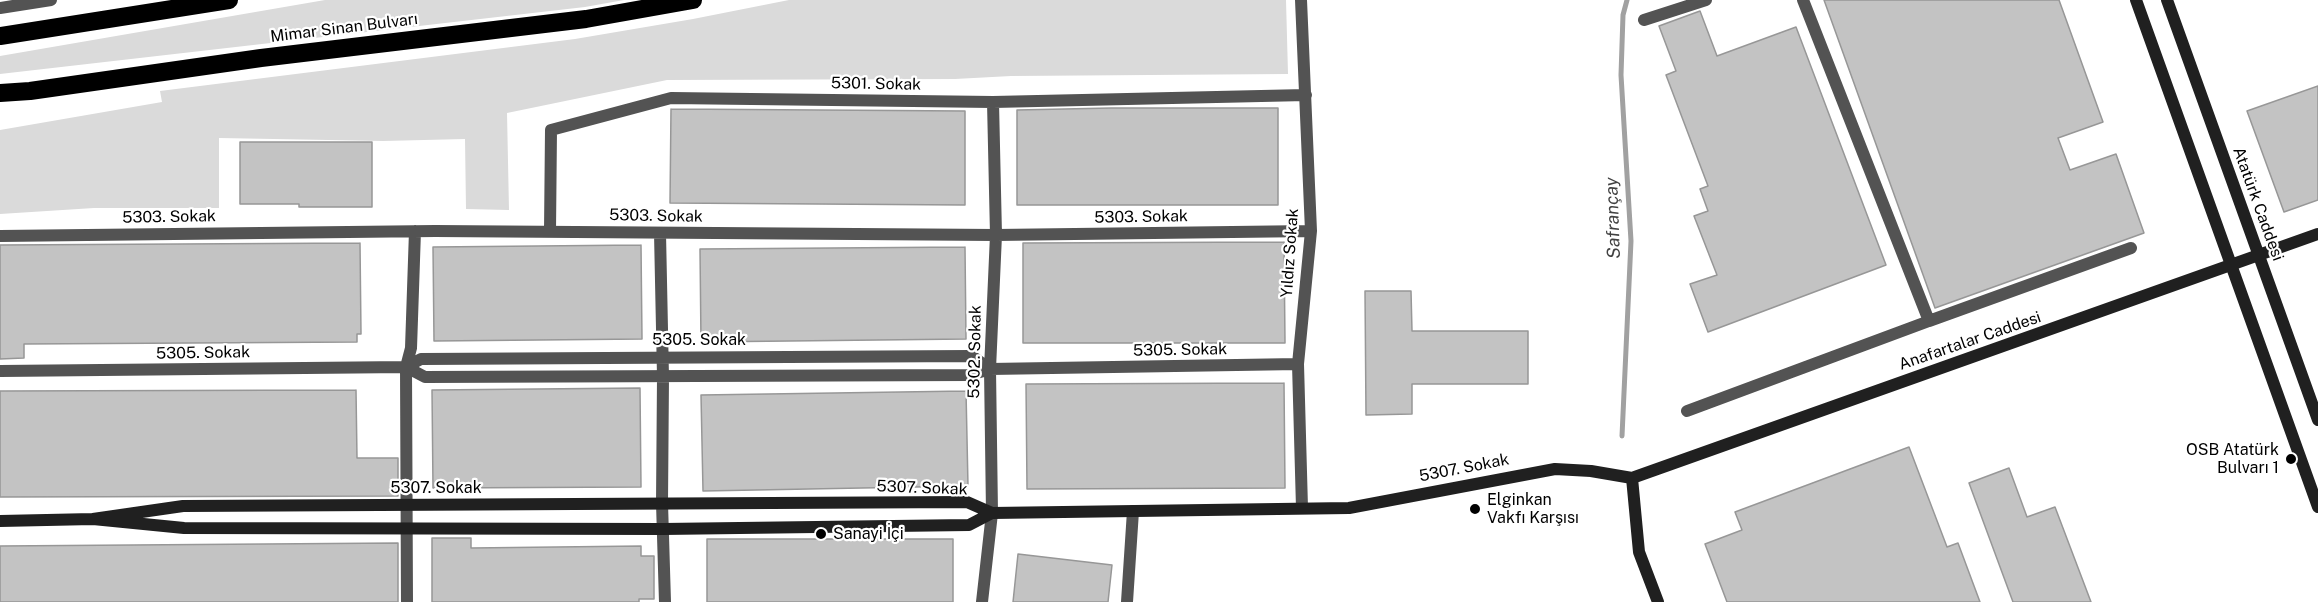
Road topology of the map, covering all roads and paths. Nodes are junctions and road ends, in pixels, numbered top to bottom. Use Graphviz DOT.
graph roads {
  1 [pos="51,0"];
  2 [pos="229,0"];
  3 [pos="693,0"];
  4 [pos="1301,0"];
  5 [pos="1706,0"];
  6 [pos="1803,0"];
  7 [pos="2136,0"];
  8 [pos="2168,0"];
  9 [pos="0,8"];
  10 [pos="1644,20"];
  11 [pos="0,34"];
  12 [pos="0,95"];
  13 [pos="1306,95"];
  14 [pos="993,102"];
  15 [pos="415,231"];
  16 [pos="550,231"];
  17 [pos="1311,231"];
  18 [pos="660,233"];
  19 [pos="2318,234"];
  20 [pos="996,235"];
  21 [pos="0,236"];
  22 [pos="2131,248"];
  23 [pos="2259,256"];
  24 [pos="2232,266"];
  25 [pos="1929,321"];
  26 [pos="663,356"];
  27 [pos="1298,364"];
  28 [pos="406,367"];
  29 [pos="990,369"];
  30 [pos="0,371"];
  31 [pos="663,376"];
  32 [pos="1687,411"];
  33 [pos="2318,420"];
  34 [pos="1632,478"];
  35 [pos="662,503"];
  36 [pos="405,504"];
  37 [pos="2318,507"];
  38 [pos="1302,508"];
  39 [pos="1132,511"];
  40 [pos="992,513"];
  41 [pos="93,519"];
  42 [pos="0,520"];
  43 [pos="405,529"];
  44 [pos="663,529"];
  45 [pos="407,602"];
  46 [pos="665,602"];
  47 [pos="982,602"];
  48 [pos="1127,602"];
  49 [pos="1658,602"];
  1 -- 9 [label="street"];
  2 -- 11 [label="highway"];
  3 -- 12 [label="highway, Mimar Sinan Bulvarı"];
  4 -- 13 [label="street, Yıldız Sokak"];
  5 -- 10 [label="street"];
  6 -- 25 [label="street"];
  7 -- 24 [label="street"];
  8 -- 23 [label="street, Atatürk Caddesi"];
  13 -- 14 [label="street, 5301. Sokak"];
  13 -- 17 [label="street, Yıldız Sokak"];
  14 -- 16 [label="street, 5301. Sokak"];
  14 -- 20 [label="street, 5302. Sokak"];
  15 -- 16 [label="street, 5303. Sokak"];
  15 -- 21 [label="street, 5303. Sokak"];
  15 -- 28 [label="street"];
  16 -- 18 [label="street, 5303. Sokak"];
  17 -- 20 [label="street, 5303. Sokak"];
  17 -- 27 [label="street, Yıldız Sokak"];
  18 -- 20 [label="street, 5303. Sokak"];
  18 -- 26 [label="street"];
  19 -- 23 [label="street, Anafartalar Caddesi"];
  20 -- 29 [label="street, 5302. Sokak"];
  22 -- 25 [label="street"];
  23 -- 24 [label="street, Anafartalar Caddesi"];
  23 -- 33 [label="street, Atatürk Caddesi"];
  24 -- 34 [label="street, Anafartalar Caddesi"];
  24 -- 37 [label="street"];
  25 -- 32 [label="street"];
  26 -- 28 [label="street, 5305. Sokak"];
  26 -- 29 [label="street, 5305. Sokak"];
  26 -- 31 [label="street"];
  27 -- 29 [label="street, 5305. Sokak"];
  27 -- 38 [label="street, Yıldız Sokak"];
  28 -- 30 [label="street, 5305. Sokak"];
  28 -- 31 [label="street, 5305. Sokak"];
  28 -- 36 [label="street"];
  29 -- 31 [label="street, 5305. Sokak"];
  29 -- 40 [label="street, 5302. Sokak"];
  31 -- 35 [label="street"];
  34 -- 38 [label="street, 5307. Sokak"];
  34 -- 49 [label="street"];
  35 -- 36 [label="street, 5307. Sokak"];
  35 -- 40 [label="street, 5307. Sokak"];
  35 -- 44 [label="street"];
  36 -- 41 [label="street, 5307. Sokak"];
  36 -- 43 [label="street"];
  38 -- 39 [label="street, 5307. Sokak"];
  39 -- 40 [label="street, 5307. Sokak"];
  39 -- 48 [label="street"];
  40 -- 44 [label="street, 5307. Sokak"];
  40 -- 47 [label="street, 5302. Sokak"];
  41 -- 42 [label="street, 5307. Sokak"];
  41 -- 43 [label="street, 5307. Sokak"];
  43 -- 44 [label="street, 5307. Sokak"];
  43 -- 45 [label="street"];
  44 -- 46 [label="street"];
}
